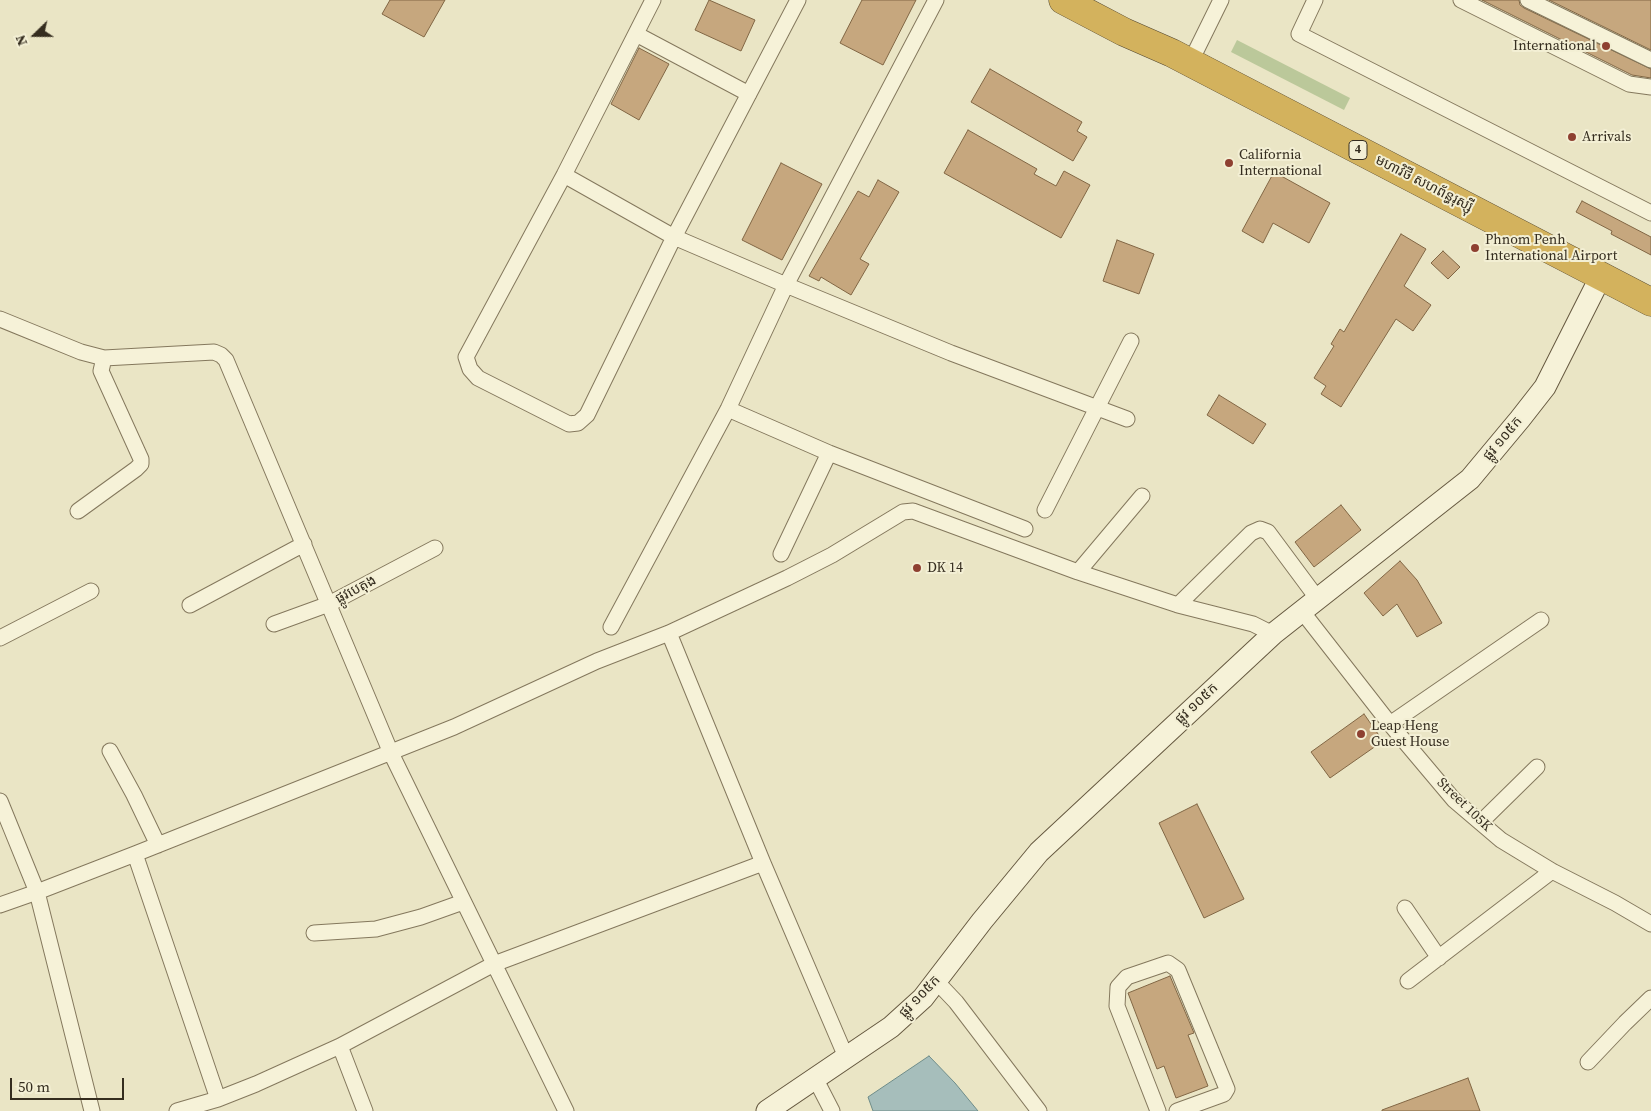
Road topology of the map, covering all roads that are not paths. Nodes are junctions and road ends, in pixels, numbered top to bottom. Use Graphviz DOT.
graph roads {
  1 [pos="653,0"];
  2 [pos="798,0"];
  3 [pos="936,0"];
  4 [pos="1064,0"];
  5 [pos="1220,0"];
  6 [pos="1315,0"];
  7 [pos="1461,0"];
  8 [pos="1528,0"];
  9 [pos="636,34"];
  10 [pos="1651,60"];
  11 [pos="1190,63"];
  12 [pos="1651,88"];
  13 [pos="749,94"];
  14 [pos="564,175"];
  15 [pos="1651,213"];
  16 [pos="674,237"];
  17 [pos="1601,276"];
  18 [pos="786,285"];
  19 [pos="1651,302"];
  20 [pos="0,319"];
  21 [pos="1131,341"];
  22 [pos="104,358"];
  23 [pos="1096,408"];
  24 [pos="728,409"];
  25 [pos="1127,419"];
  26 [pos="829,453"];
  27 [pos="1142,496"];
  28 [pos="1045,510"];
  29 [pos="78,512"];
  30 [pos="1025,529"];
  31 [pos="304,544"];
  32 [pos="435,548"];
  33 [pos="781,554"];
  34 [pos="1078,572"];
  35 [pos="91,591"];
  36 [pos="190,604"];
  37 [pos="329,604"];
  38 [pos="1309,604"];
  39 [pos="1178,605"];
  40 [pos="1541,620"];
  41 [pos="274,624"];
  42 [pos="611,627"];
  43 [pos="669,633"];
  44 [pos="1272,634"];
  45 [pos="0,638"];
  46 [pos="1390,724"];
  47 [pos="110,751"];
  48 [pos="391,753"];
  49 [pos="1537,767"];
  50 [pos="0,802"];
  51 [pos="1481,822"];
  52 [pos="158,845"];
  53 [pos="135,854"];
  54 [pos="763,863"];
  55 [pos="1552,871"];
  56 [pos="37,892"];
  57 [pos="464,902"];
  58 [pos="0,905"];
  59 [pos="1405,908"];
  60 [pos="1651,924"];
  61 [pos="314,933"];
  62 [pos="1439,958"];
  63 [pos="494,964"];
  64 [pos="936,982"];
  65 [pos="1408,982"];
  66 [pos="1651,998"];
  67 [pos="340,1046"];
  68 [pos="846,1057"];
  69 [pos="1588,1062"];
  70 [pos="816,1078"];
  71 [pos="218,1099"];
  72 [pos="92,1111"];
  73 [pos="177,1111"];
  74 [pos="365,1111"];
  75 [pos="566,1111"];
  76 [pos="767,1111"];
  77 [pos="832,1111"];
  78 [pos="1039,1111"];
  79 [pos="1158,1111"];
  80 [pos="1177,1111"];
  1 -- 9 [label="street"];
  2 -- 13 [label="street"];
  3 -- 18 [label="street"];
  4 -- 11 [label="highway, មហាវិថី សហព័ន្ធរុស្ស៊ី / 4"];
  5 -- 11 [label="street"];
  6 -- 15 [label="street"];
  7 -- 12 [label="street"];
  8 -- 10 [label="street"];
  9 -- 13 [label="street"];
  9 -- 14 [label="street"];
  11 -- 17 [label="highway, មហាវិថី សហព័ន្ធរុស្ស៊ី / 4"];
  13 -- 16 [label="street"];
  14 -- 16 [label="street"];
  14 -- 16 [label="street"];
  16 -- 18 [label="street"];
  17 -- 19 [label="highway, មហាវិថី សហព័ន្ធរុស្ស៊ី / 4"];
  17 -- 38 [label="main road, ផ្លូវ ១០៥ក"];
  18 -- 23 [label="street"];
  18 -- 24 [label="street"];
  20 -- 22 [label="street"];
  21 -- 23 [label="street"];
  22 -- 29 [label="street"];
  22 -- 31 [label="street"];
  23 -- 25 [label="street"];
  23 -- 28 [label="street"];
  24 -- 26 [label="street"];
  24 -- 42 [label="street"];
  26 -- 30 [label="street"];
  26 -- 33 [label="street"];
  27 -- 34 [label="street"];
  31 -- 36 [label="street"];
  31 -- 37 [label="street"];
  32 -- 37 [label="street, ផ្លូវបេតុង"];
  34 -- 39 [label="street"];
  34 -- 43 [label="street"];
  35 -- 45 [label="street"];
  37 -- 41 [label="street, ផ្លូវបេតុង"];
  37 -- 48 [label="street"];
  38 -- 39 [label="street, Street 105K"];
  38 -- 44 [label="main road, ផ្លូវ ១០៥ក"];
  38 -- 46 [label="street, Street 105K"];
  39 -- 44 [label="street"];
  40 -- 46 [label="street"];
  43 -- 48 [label="street"];
  43 -- 54 [label="street"];
  44 -- 64 [label="main road, ផ្លូវ ១០៥ក"];
  46 -- 51 [label="street, Street 105K"];
  47 -- 52 [label="street"];
  48 -- 52 [label="street"];
  48 -- 57 [label="street"];
  49 -- 51 [label="street"];
  50 -- 56 [label="street"];
  51 -- 55 [label="street, Street 105K"];
  52 -- 53 [label="street"];
  53 -- 56 [label="street"];
  53 -- 71 [label="street"];
  54 -- 63 [label="street"];
  54 -- 68 [label="street"];
  55 -- 60 [label="street, Street 105K"];
  55 -- 62 [label="street"];
  56 -- 58 [label="street"];
  56 -- 72 [label="street"];
  57 -- 61 [label="street"];
  57 -- 63 [label="street"];
  59 -- 62 [label="street"];
  62 -- 65 [label="street"];
  63 -- 67 [label="street"];
  63 -- 75 [label="street"];
  64 -- 68 [label="main road, ផ្លូវ ១០៥ក"];
  64 -- 78 [label="street"];
  66 -- 69 [label="street"];
  67 -- 71 [label="street"];
  67 -- 74 [label="street"];
  68 -- 70 [label="main road, ផ្លូវ ១០៥ក"];
  70 -- 76 [label="main road, ផ្លូវ ១០៥ក"];
  70 -- 77 [label="street"];
  71 -- 73 [label="street"];
  79 -- 80 [label="street"];
}
